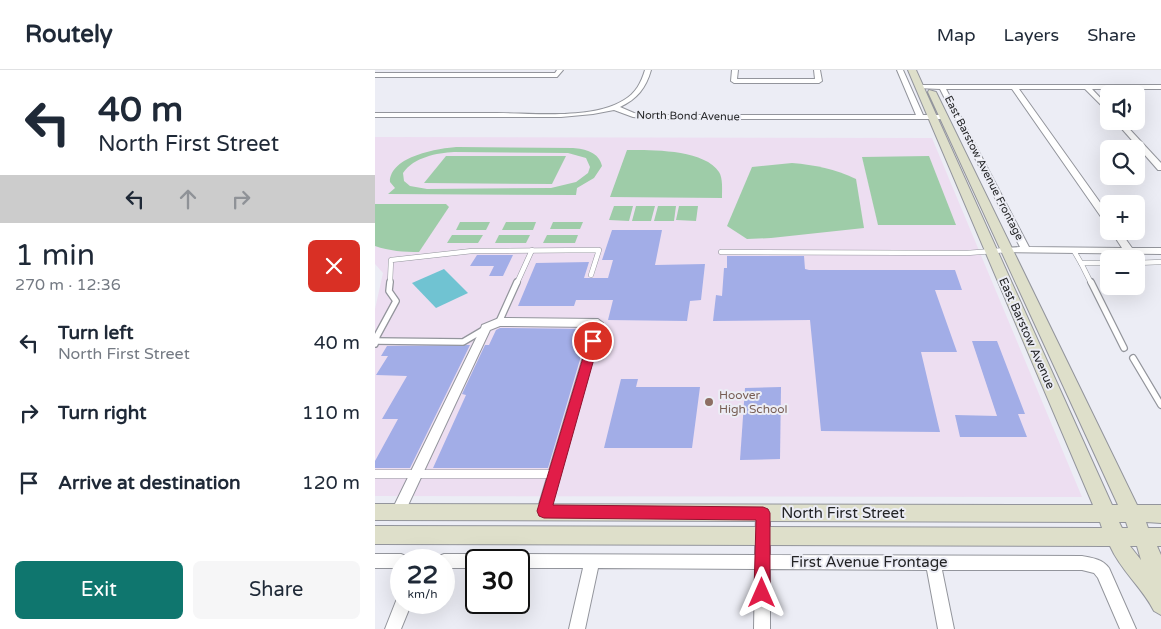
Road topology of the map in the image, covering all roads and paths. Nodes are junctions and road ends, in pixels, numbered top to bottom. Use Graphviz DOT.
graph roads {
  1 [pos="648,70"];
  2 [pos="735,70"];
  3 [pos="817,70"];
  4 [pos="900,70"];
  5 [pos="912,70"];
  6 [pos="922,70"];
  7 [pos="559,73"];
  8 [pos="375,75"];
  9 [pos="919,86"];
  10 [pos="930,86"];
  11 [pos="942,86"];
  12 [pos="1014,86"];
  13 [pos="1087,86"];
  14 [pos="1161,86"];
  15 [pos="1100,101"];
  16 [pos="613,107"];
  17 [pos="375,115"];
  18 [pos="938,117"];
  19 [pos="920,118"];
  20 [pos="1126,130"];
  21 [pos="1161,168"];
  22 [pos="1100,209"];
  23 [pos="532,250"];
  24 [pos="999,250"];
  25 [pos="1025,250"];
  26 [pos="1074,251"];
  27 [pos="1100,251"];
  28 [pos="1145,251"];
  29 [pos="1161,251"];
  30 [pos="721,252"];
  31 [pos="1161,262"];
  32 [pos="1081,263"];
  33 [pos="1100,263"];
  34 [pos="1145,263"];
  35 [pos="591,275"];
  36 [pos="499,322"];
  37 [pos="486,328"];
  38 [pos="463,342"];
  39 [pos="480,342"];
  40 [pos="375,343"];
  41 [pos="1124,348"];
  42 [pos="1133,358"];
  43 [pos="1161,405"];
  44 [pos="375,474"];
  45 [pos="416,474"];
  46 [pos="555,474"];
  47 [pos="550,511"];
  48 [pos="375,512"];
  49 [pos="398,512"];
  50 [pos="763,513"];
  51 [pos="1107,513"];
  52 [pos="1132,513"];
  53 [pos="1161,514"];
  54 [pos="375,523"];
  55 [pos="375,535"];
  56 [pos="551,536"];
  57 [pos="763,536"];
  58 [pos="1117,537"];
  59 [pos="1152,537"];
  60 [pos="375,561"];
  61 [pos="390,561"];
  62 [pos="530,561"];
  63 [pos="592,562"];
  64 [pos="762,562"];
  65 [pos="933,562"];
  66 [pos="1158,596"];
  67 [pos="399,614"];
  68 [pos="393,629"];
  69 [pos="577,629"];
  70 [pos="762,629"];
  71 [pos="946,629"];
  72 [pos="1128,629"];
  1 -- 16 [label="street"];
  2 -- 3 [label="street"];
  4 -- 19 [label="street"];
  5 -- 9 [label="main road, East Barstow Avenue"];
  6 -- 10 [label="main road, East Barstow Avenue"];
  7 -- 8 [label="street"];
  9 -- 10 [label="street"];
  9 -- 18 [label="main road, East Barstow Avenue"];
  10 -- 11 [label="street"];
  10 -- 18 [label="main road, East Barstow Avenue"];
  11 -- 12 [label="street"];
  11 -- 25 [label="street, East Barstow Avenue Frontage"];
  12 -- 13 [label="street"];
  12 -- 22 [label="street"];
  13 -- 14 [label="street"];
  13 -- 15 [label="street"];
  16 -- 17 [label="street"];
  16 -- 19 [label="street, North Bond Avenue"];
  18 -- 19 [label="street, North Bond Avenue"];
  18 -- 24 [label="main road, East Barstow Avenue"];
  18 -- 24 [label="main road, East Barstow Avenue"];
  20 -- 21 [label="street"];
  23 -- 35 [label="lane"];
  23 -- 36 [label="lane"];
  23 -- 40 [label="lane"];
  24 -- 25 [label="street"];
  24 -- 30 [label="lane"];
  24 -- 51 [label="main road, East Barstow Avenue"];
  24 -- 52 [label="main road, East Barstow Avenue"];
  25 -- 26 [label="street"];
  26 -- 27 [label="street"];
  26 -- 32 [label="lane"];
  28 -- 29 [label="street"];
  31 -- 34 [label="lane"];
  32 -- 33 [label="lane"];
  32 -- 41 [label="lane"];
  36 -- 37 [label="street"];
  36 -- 46 [label="street"];
  37 -- 38 [label="lane"];
  37 -- 39 [label="street"];
  38 -- 39 [label="lane"];
  38 -- 40 [label="lane"];
  39 -- 45 [label="street"];
  42 -- 43 [label="lane"];
  44 -- 45 [label="lane"];
  45 -- 46 [label="lane"];
  45 -- 49 [label="street"];
  46 -- 47 [label="street"];
  47 -- 49 [label="main road, North First Street"];
  47 -- 50 [label="main road, North First Street"];
  47 -- 56 [label="main road"];
  48 -- 49 [label="main road, North First Street"];
  49 -- 54 [label="main road"];
  50 -- 51 [label="main road, North First Street"];
  50 -- 57 [label="street"];
  51 -- 52 [label="main road, North First Street"];
  51 -- 58 [label="main road, East Barstow Avenue"];
  52 -- 53 [label="main road, North First Street"];
  52 -- 59 [label="main road, East Barstow Avenue"];
  55 -- 56 [label="main road, North First Street"];
  56 -- 57 [label="main road, North First Street"];
  57 -- 58 [label="main road, North First Street"];
  57 -- 64 [label="street"];
  58 -- 59 [label="main road, North First Street"];
  58 -- 66 [label="main road, East Barstow Avenue"];
  59 -- 66 [label="main road, East Barstow Avenue"];
  60 -- 61 [label="street"];
  62 -- 63 [label="street, First Avenue Frontage"];
  63 -- 64 [label="street, First Avenue Frontage"];
  63 -- 69 [label="street"];
  64 -- 65 [label="street, First Avenue Frontage"];
  64 -- 70 [label="street"];
  65 -- 71 [label="street"];
  65 -- 72 [label="street, First Avenue Frontage"];
  67 -- 68 [label="street"];
}
